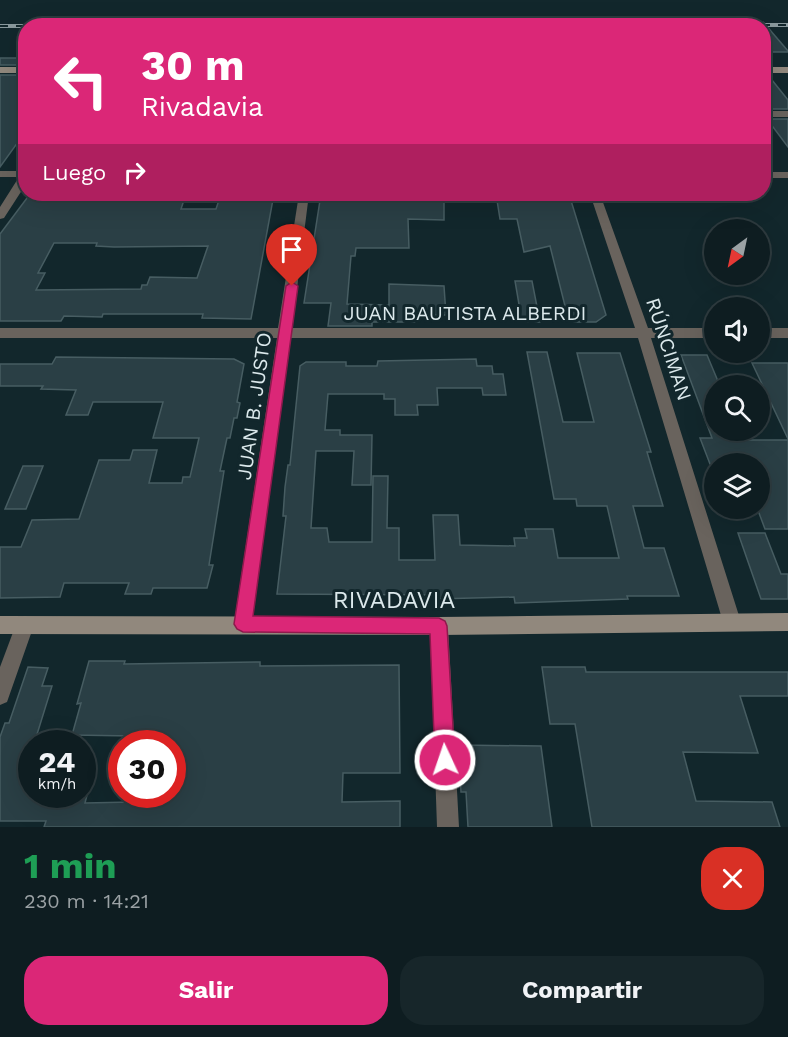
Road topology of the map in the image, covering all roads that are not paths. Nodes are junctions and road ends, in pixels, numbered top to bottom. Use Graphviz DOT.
graph roads {
  1 [pos="0,70"];
  2 [pos="18,70"];
  3 [pos="784,70"];
  4 [pos="788,78"];
  5 [pos="771,114"];
  6 [pos="788,114"];
  7 [pos="0,174"];
  8 [pos="18,174"];
  9 [pos="771,175"];
  10 [pos="788,175"];
  11 [pos="18,187"];
  12 [pos="303,201"];
  13 [pos="597,201"];
  14 [pos="0,216"];
  15 [pos="286,332"];
  16 [pos="0,333"];
  17 [pos="643,333"];
  18 [pos="704,333"];
  19 [pos="770,333"];
  20 [pos="788,333"];
  21 [pos="732,622"];
  22 [pos="788,622"];
  23 [pos="243,624"];
  24 [pos="0,625"];
  25 [pos="25,625"];
  26 [pos="439,626"];
  27 [pos="0,695"];
  28 [pos="448,827"];
  1 -- 2 [label="street"];
  3 -- 4 [label="street"];
  5 -- 6 [label="street"];
  7 -- 8 [label="street"];
  9 -- 10 [label="street"];
  11 -- 14 [label="street"];
  12 -- 15 [label="street, JUAN B. JUSTO"];
  13 -- 17 [label="street, RÚNCIMAN"];
  15 -- 16 [label="street, JUAN BAUTISTA ALBERDI"];
  15 -- 17 [label="street, JUAN BAUTISTA ALBERDI"];
  15 -- 23 [label="street, JUAN B. JUSTO"];
  17 -- 18 [label="street, JUAN BAUTISTA ALBERDI"];
  17 -- 21 [label="street, RÚNCIMAN"];
  19 -- 20 [label="street"];
  21 -- 22 [label="street, RIVADAVIA"];
  21 -- 26 [label="street, RIVADAVIA"];
  23 -- 25 [label="street, RIVADAVIA"];
  23 -- 26 [label="street, RIVADAVIA"];
  24 -- 25 [label="street, RIVADAVIA"];
  25 -- 27 [label="street"];
  26 -- 28 [label="street"];
}
